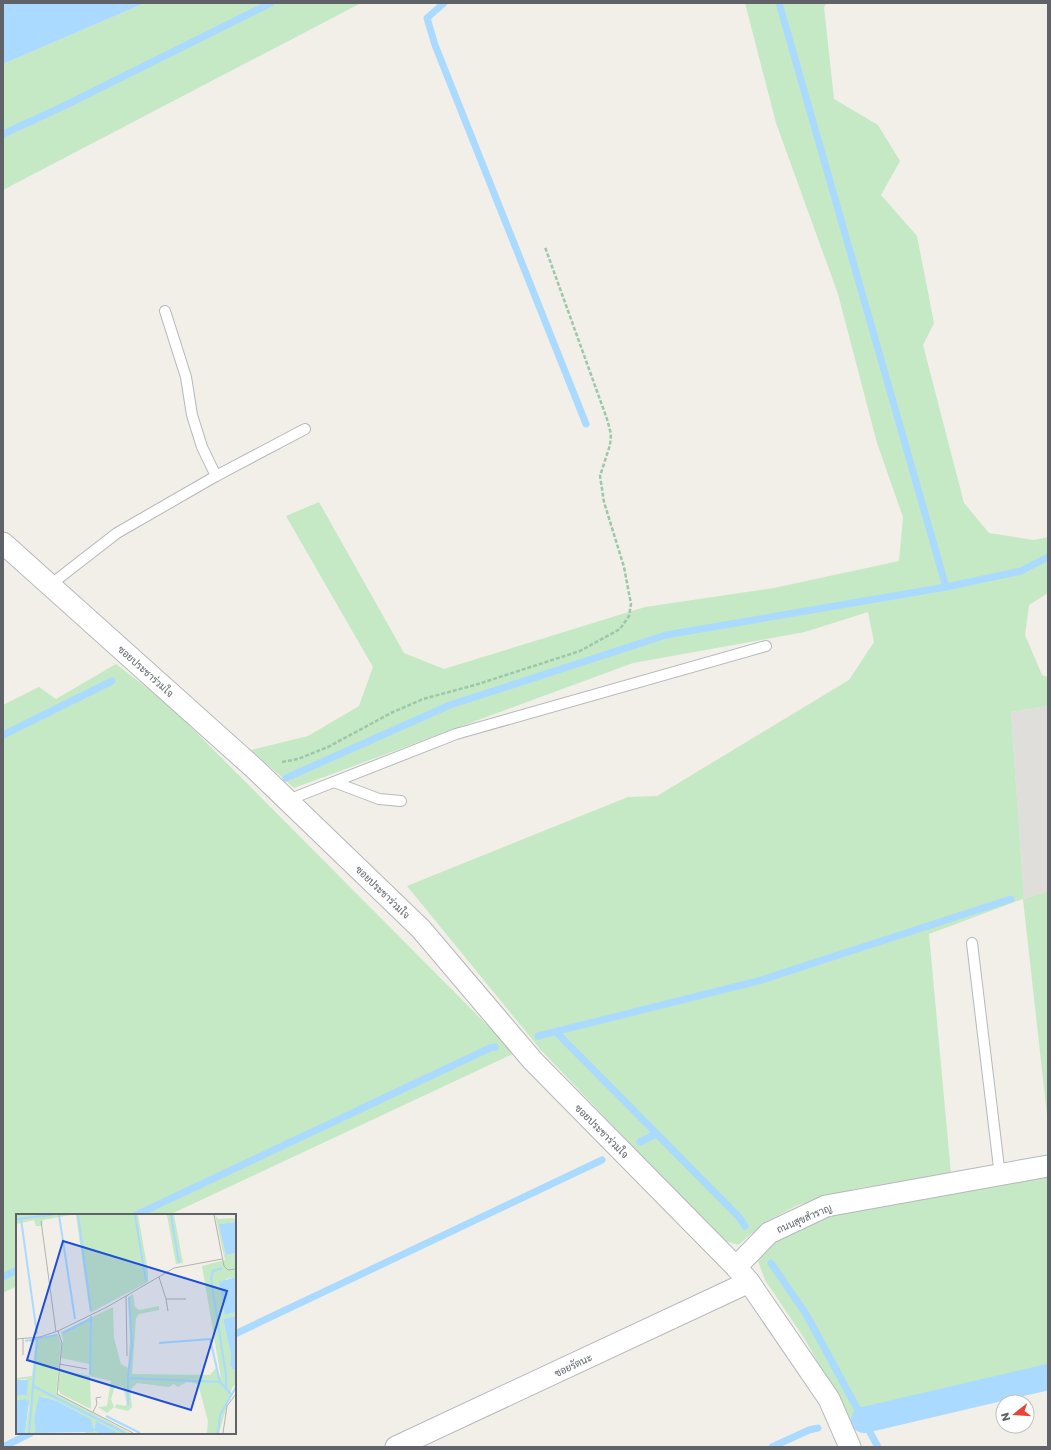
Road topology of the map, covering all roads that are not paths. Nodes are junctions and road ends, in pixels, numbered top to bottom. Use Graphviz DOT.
graph roads {
  1 [pos="165,311"];
  2 [pos="305,429"];
  3 [pos="216,476"];
  4 [pos="3,543"];
  5 [pos="50,585"];
  6 [pos="766,646"];
  7 [pos="334,782"];
  8 [pos="288,800"];
  9 [pos="401,801"];
  10 [pos="972,943"];
  11 [pos="1048,1166"];
  12 [pos="1000,1176"];
  13 [pos="743,1275"];
  14 [pos="396,1447"];
  15 [pos="850,1447"];
  1 -- 3 [label="lane"];
  2 -- 3 [label="lane"];
  3 -- 5 [label="lane"];
  4 -- 5 [label="street, ซอยประชาร่วมใจ"];
  5 -- 8 [label="street, ซอยประชาร่วมใจ"];
  6 -- 7 [label="lane"];
  7 -- 8 [label="lane"];
  7 -- 9 [label="lane"];
  8 -- 13 [label="street, ซอยประชาร่วมใจ"];
  10 -- 12 [label="lane"];
  11 -- 12 [label="street, ถนนสุขสำราญ"];
  12 -- 13 [label="street, ถนนสุขสำราญ"];
  13 -- 14 [label="street, ซอยรัตนะ"];
  13 -- 15 [label="street"];
}
